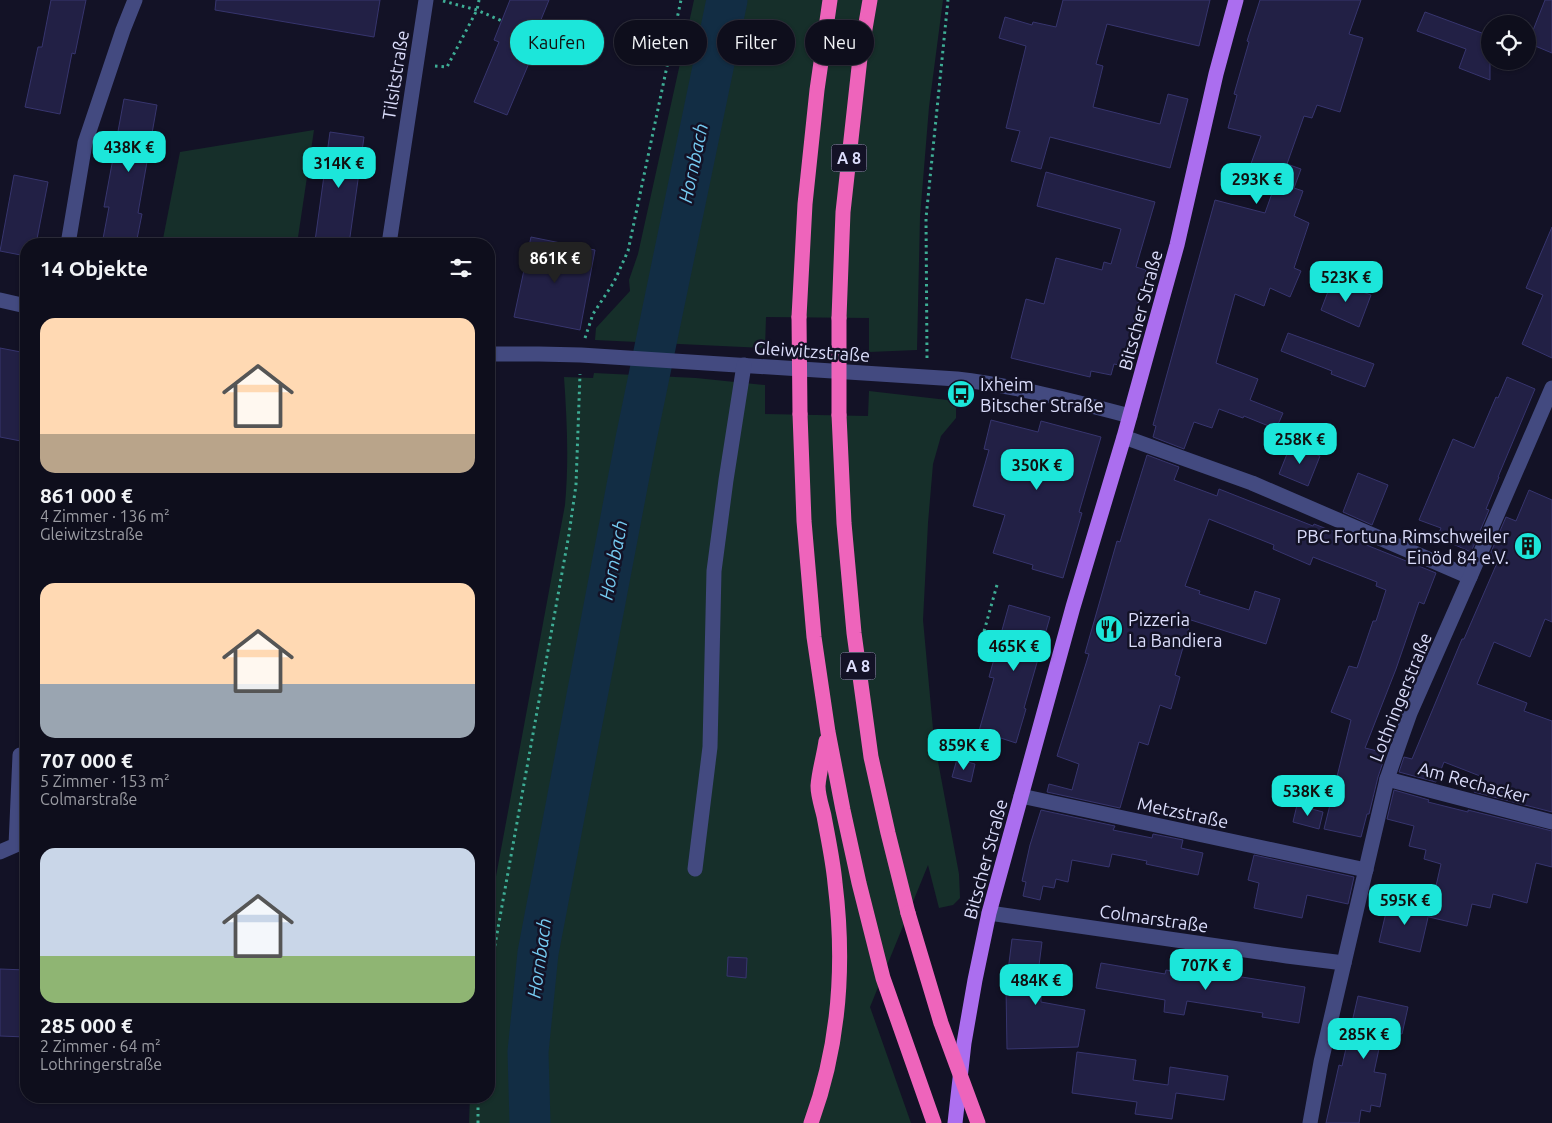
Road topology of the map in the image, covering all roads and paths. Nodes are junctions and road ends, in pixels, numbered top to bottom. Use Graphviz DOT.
graph roads {
  1 [pos="135,0"];
  2 [pos="426,0"];
  3 [pos="440,0"];
  4 [pos="479,0"];
  5 [pos="681,0"];
  6 [pos="830,0"];
  7 [pos="870,0"];
  8 [pos="948,0"];
  9 [pos="1236,0"];
  10 [pos="477,10"];
  11 [pos="502,21"];
  12 [pos="416,64"];
  13 [pos="69,238"];
  14 [pos="390,238"];
  15 [pos="0,300"];
  16 [pos="20,305"];
  17 [pos="495,354"];
  18 [pos="581,355"];
  19 [pos="744,365"];
  20 [pos="927,377"];
  21 [pos="1552,388"];
  22 [pos="1130,416"];
  23 [pos="1124,437"];
  24 [pos="1470,577"];
  25 [pos="998,585"];
  26 [pos="999,640"];
  27 [pos="828,732"];
  28 [pos="20,754"];
  29 [pos="1387,779"];
  30 [pos="1021,796"];
  31 [pos="1552,822"];
  32 [pos="0,852"];
  33 [pos="695,869"];
  34 [pos="1366,870"];
  35 [pos="989,913"];
  36 [pos="495,945"];
  37 [pos="1344,963"];
  38 [pos="478,1103"];
  39 [pos="478,1123"];
  40 [pos="811,1123"];
  41 [pos="934,1123"];
  42 [pos="955,1123"];
  43 [pos="978,1123"];
  44 [pos="1310,1123"];
  1 -- 13 [label="street"];
  2 -- 12 [label="street, Tilsitstraße"];
  3 -- 10 [label="path"];
  4 -- 10 [label="path"];
  5 -- 18 [label="path"];
  6 -- 27 [label="highway, A 8, bridge"];
  7 -- 43 [label="highway, A 8, bridge"];
  8 -- 20 [label="path"];
  9 -- 22 [label="main road, Bitscher Straße"];
  10 -- 11 [label="path"];
  10 -- 12 [label="path"];
  12 -- 14 [label="street, Tilsitstraße"];
  15 -- 16 [label="street"];
  17 -- 18 [label="street, Gleiwitzstraße"];
  18 -- 19 [label="street, Gleiwitzstraße"];
  18 -- 36 [label="path"];
  19 -- 20 [label="street, Gleiwitzstraße"];
  19 -- 33 [label="street"];
  20 -- 22 [label="street, Gleiwitzstraße"];
  21 -- 24 [label="street, Lothringerstraße"];
  22 -- 23 [label="main road, Bitscher Straße"];
  23 -- 24 [label="street"];
  23 -- 30 [label="main road, Bitscher Straße"];
  24 -- 29 [label="street, Lothringerstraße"];
  25 -- 26 [label="path"];
  27 -- 40 [label="highway"];
  27 -- 41 [label="highway, A 8"];
  28 -- 32 [label="street"];
  29 -- 31 [label="street, Am Rechacker"];
  29 -- 34 [label="street, Lothringerstraße"];
  30 -- 34 [label="street, Metzstraße"];
  30 -- 35 [label="main road, Bitscher Straße"];
  34 -- 37 [label="street, Lothringerstraße"];
  35 -- 37 [label="street, Colmarstraße"];
  35 -- 42 [label="main road, Bitscher Straße"];
  37 -- 44 [label="street, Lothringerstraße"];
  38 -- 39 [label="path"];
}
